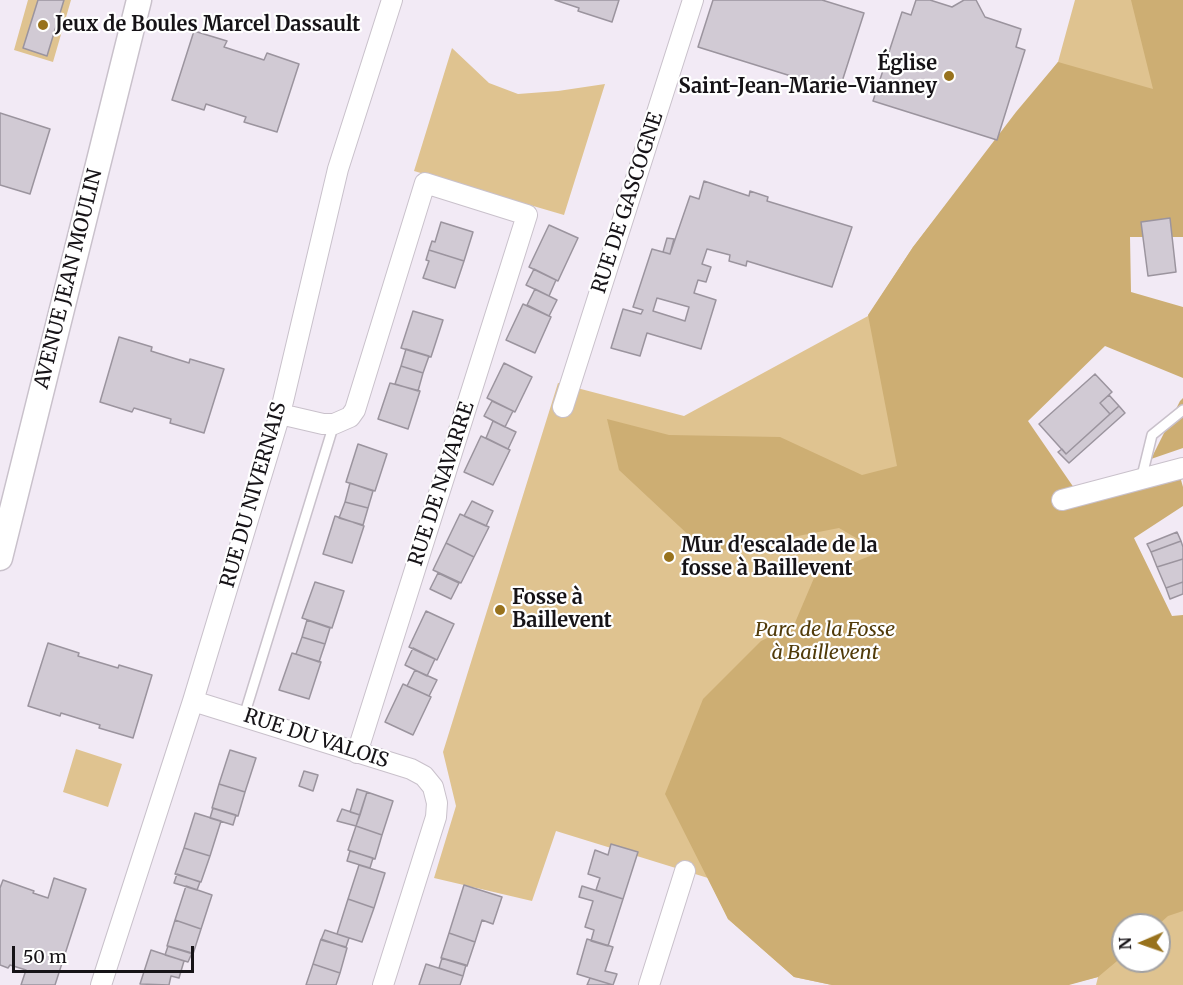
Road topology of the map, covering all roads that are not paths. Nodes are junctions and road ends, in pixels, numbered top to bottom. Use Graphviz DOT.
graph roads {
  1 [pos="139,0"];
  2 [pos="392,0"];
  3 [pos="693,0"];
  4 [pos="562,407"];
  5 [pos="1183,410"];
  6 [pos="280,414"];
  7 [pos="334,424"];
  8 [pos="1183,468"];
  9 [pos="1141,480"];
  10 [pos="1062,500"];
  11 [pos="0,558"];
  12 [pos="193,700"];
  13 [pos="244,716"];
  14 [pos="357,753"];
  15 [pos="685,872"];
  16 [pos="101,985"];
  17 [pos="383,985"];
  18 [pos="650,985"];
  1 -- 11 [label="street, AVENUE JEAN MOULIN"];
  2 -- 6 [label="street, RUE DU NIVERNAIS"];
  3 -- 4 [label="street, RUE DE GASCOGNE"];
  5 -- 9 [label="lane"];
  6 -- 7 [label="street"];
  6 -- 12 [label="street, RUE DU NIVERNAIS"];
  7 -- 13 [label="lane"];
  7 -- 14 [label="street, RUE DE NAVARRE"];
  8 -- 9 [label="street"];
  9 -- 10 [label="street"];
  12 -- 13 [label="street, RUE DU VALOIS"];
  12 -- 16 [label="street, RUE DU NIVERNAIS"];
  13 -- 14 [label="street, RUE DU VALOIS"];
  14 -- 17 [label="street, RUE DU VALOIS"];
  15 -- 18 [label="street"];
}
